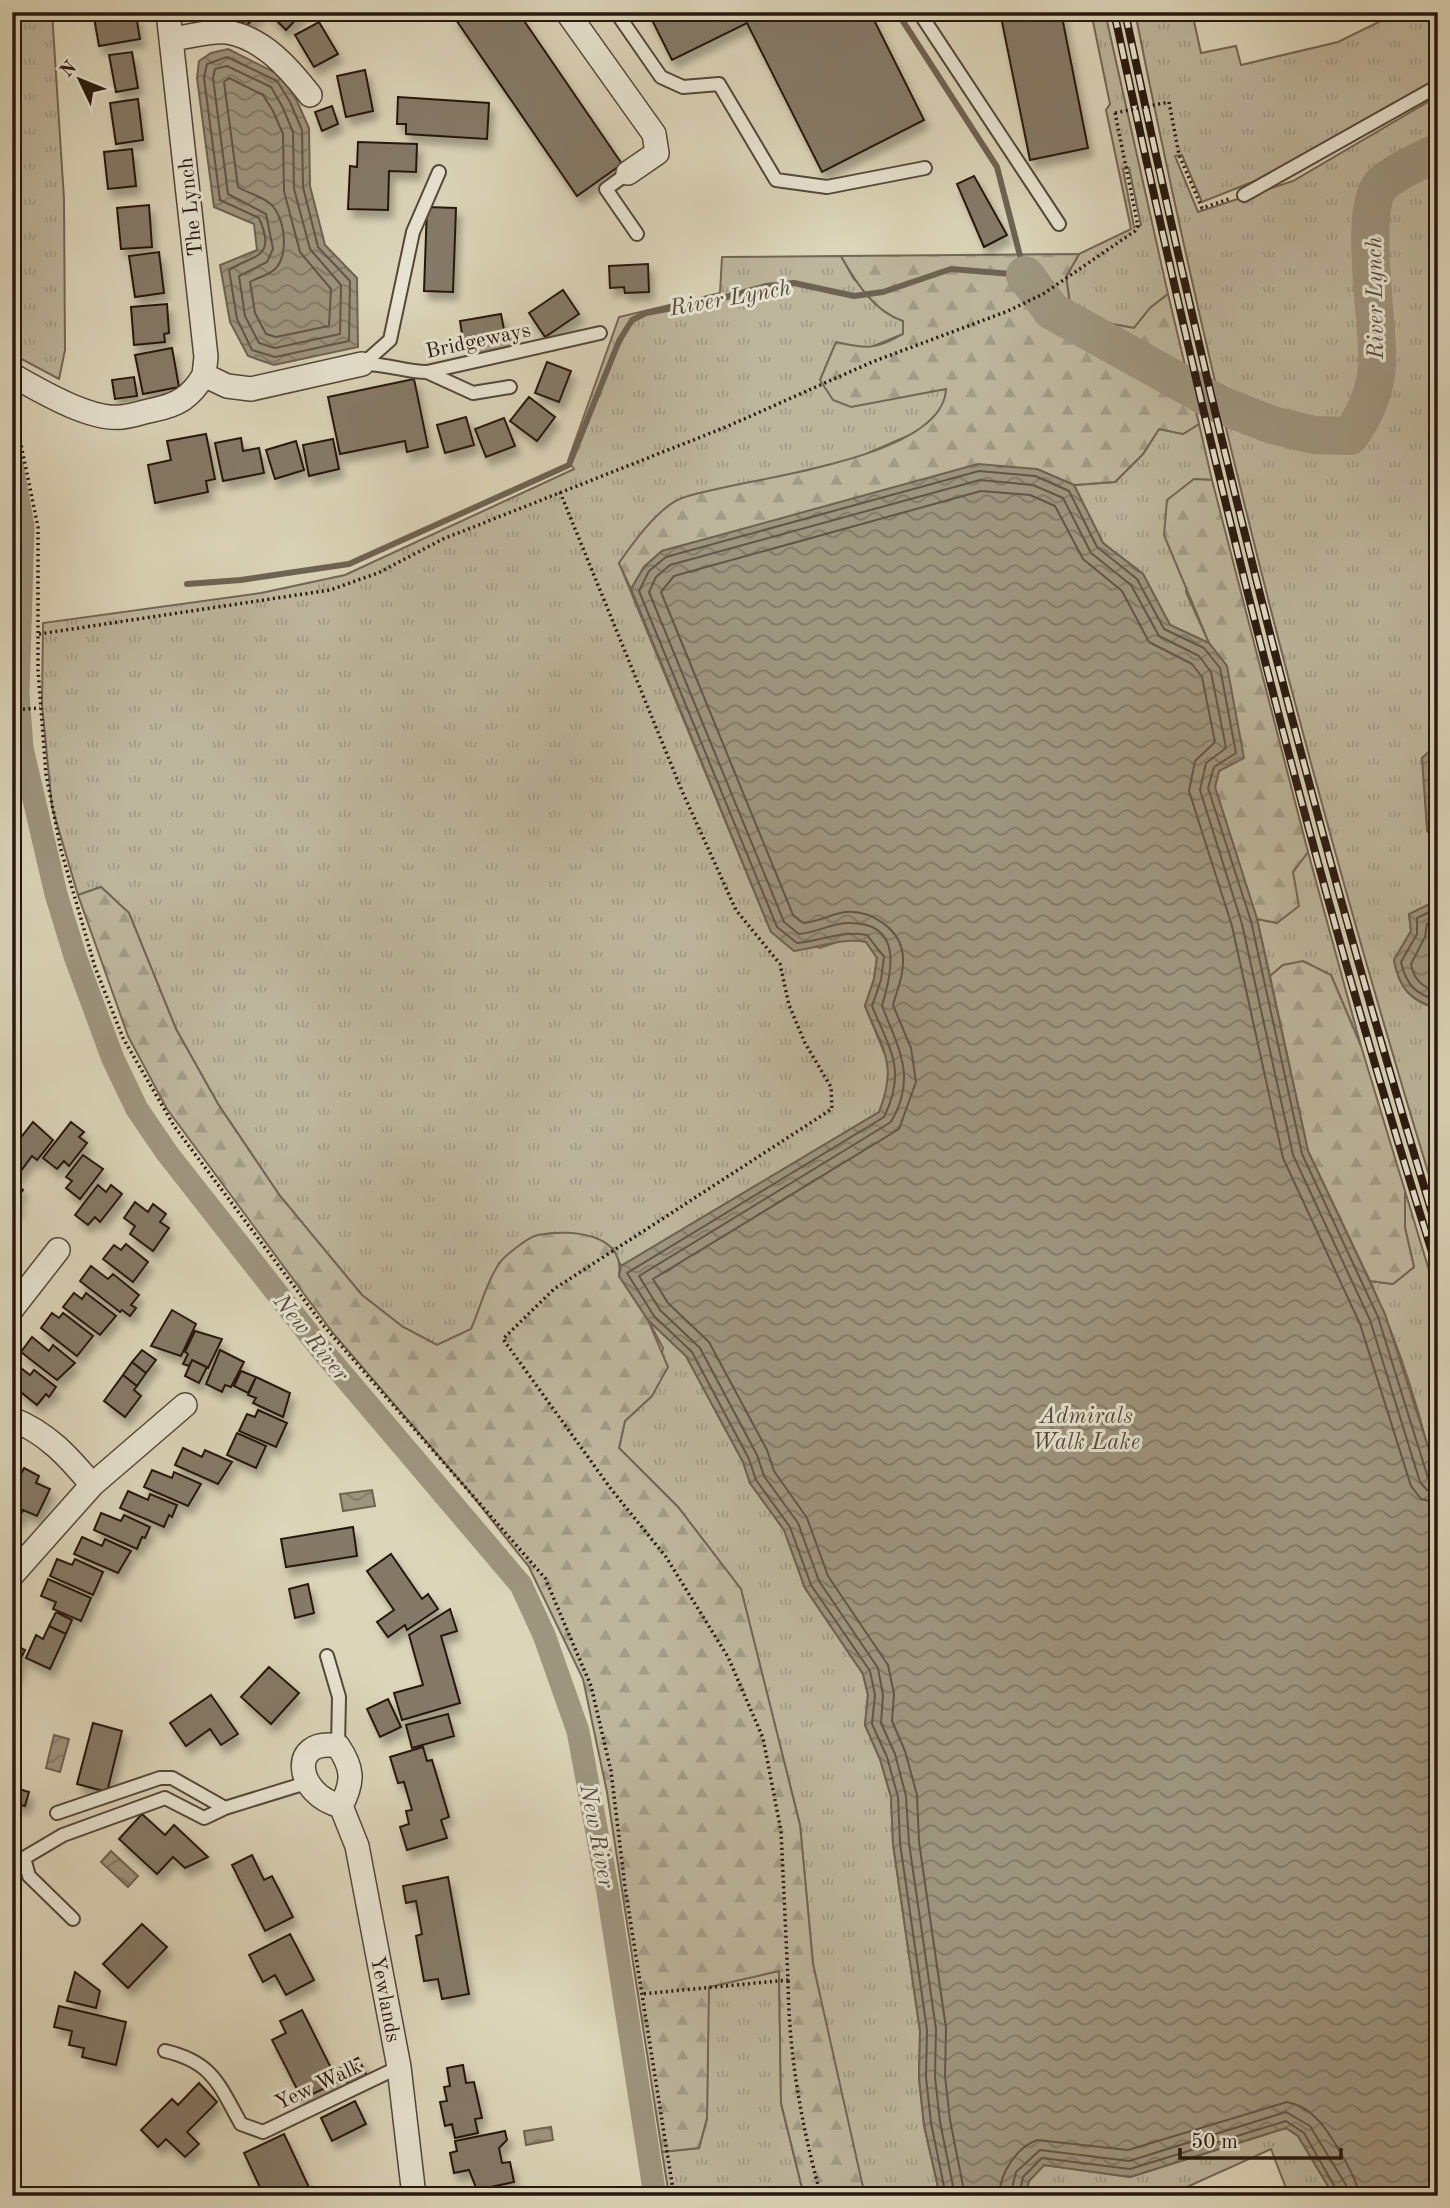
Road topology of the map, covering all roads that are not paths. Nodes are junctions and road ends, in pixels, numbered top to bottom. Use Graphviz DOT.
graph roads {
  1 [pos="168,12"];
  2 [pos="567,12"];
  3 [pos="616,12"];
  4 [pos="919,12"];
  5 [pos="172,39"];
  6 [pos="1438,86"];
  7 [pos="310,95"];
  8 [pos="925,167"];
  9 [pos="439,172"];
  10 [pos="628,173"];
  11 [pos="1244,195"];
  12 [pos="1059,223"];
  13 [pos="637,233"];
  14 [pos="600,333"];
  15 [pos="362,364"];
  16 [pos="427,372"];
  17 [pos="12,375"];
  18 [pos="204,375"];
  19 [pos="510,387"];
  20 [pos="58,1250"];
  21 [pos="12,1309"];
  22 [pos="185,1405"];
  23 [pos="12,1419"];
  24 [pos="92,1485"];
  25 [pos="12,1575"];
  26 [pos="327,1656"];
  27 [pos="338,1746"];
  28 [pos="306,1783"];
  29 [pos="341,1806"];
  30 [pos="225,1808"];
  31 [pos="57,1813"];
  32 [pos="73,1919"];
  33 [pos="165,2051"];
  34 [pos="399,2067"];
  35 [pos="414,2196"];
  1 -- 5 [label="street, The Lynch"];
  2 -- 10 [label="street"];
  3 -- 8 [label="lane"];
  4 -- 12 [label="lane"];
  5 -- 7 [label="street"];
  5 -- 18 [label="street, The Lynch"];
  6 -- 11 [label="lane"];
  9 -- 15 [label="lane"];
  10 -- 13 [label="lane"];
  14 -- 16 [label="lane, Bridgeways"];
  15 -- 16 [label="lane, Bridgeways"];
  15 -- 18 [label="street"];
  16 -- 19 [label="lane"];
  17 -- 18 [label="street"];
  20 -- 21 [label="street"];
  22 -- 24 [label="street"];
  23 -- 24 [label="street"];
  24 -- 25 [label="street"];
  26 -- 27 [label="lane"];
  27 -- 28 [label="street"];
  27 -- 29 [label="street"];
  28 -- 29 [label="street"];
  28 -- 30 [label="lane"];
  29 -- 34 [label="street, Yewlands"];
  30 -- 31 [label="lane"];
  30 -- 32 [label="lane"];
  33 -- 34 [label="lane, Yew Walk"];
  34 -- 35 [label="street, Yewlands"];
}
